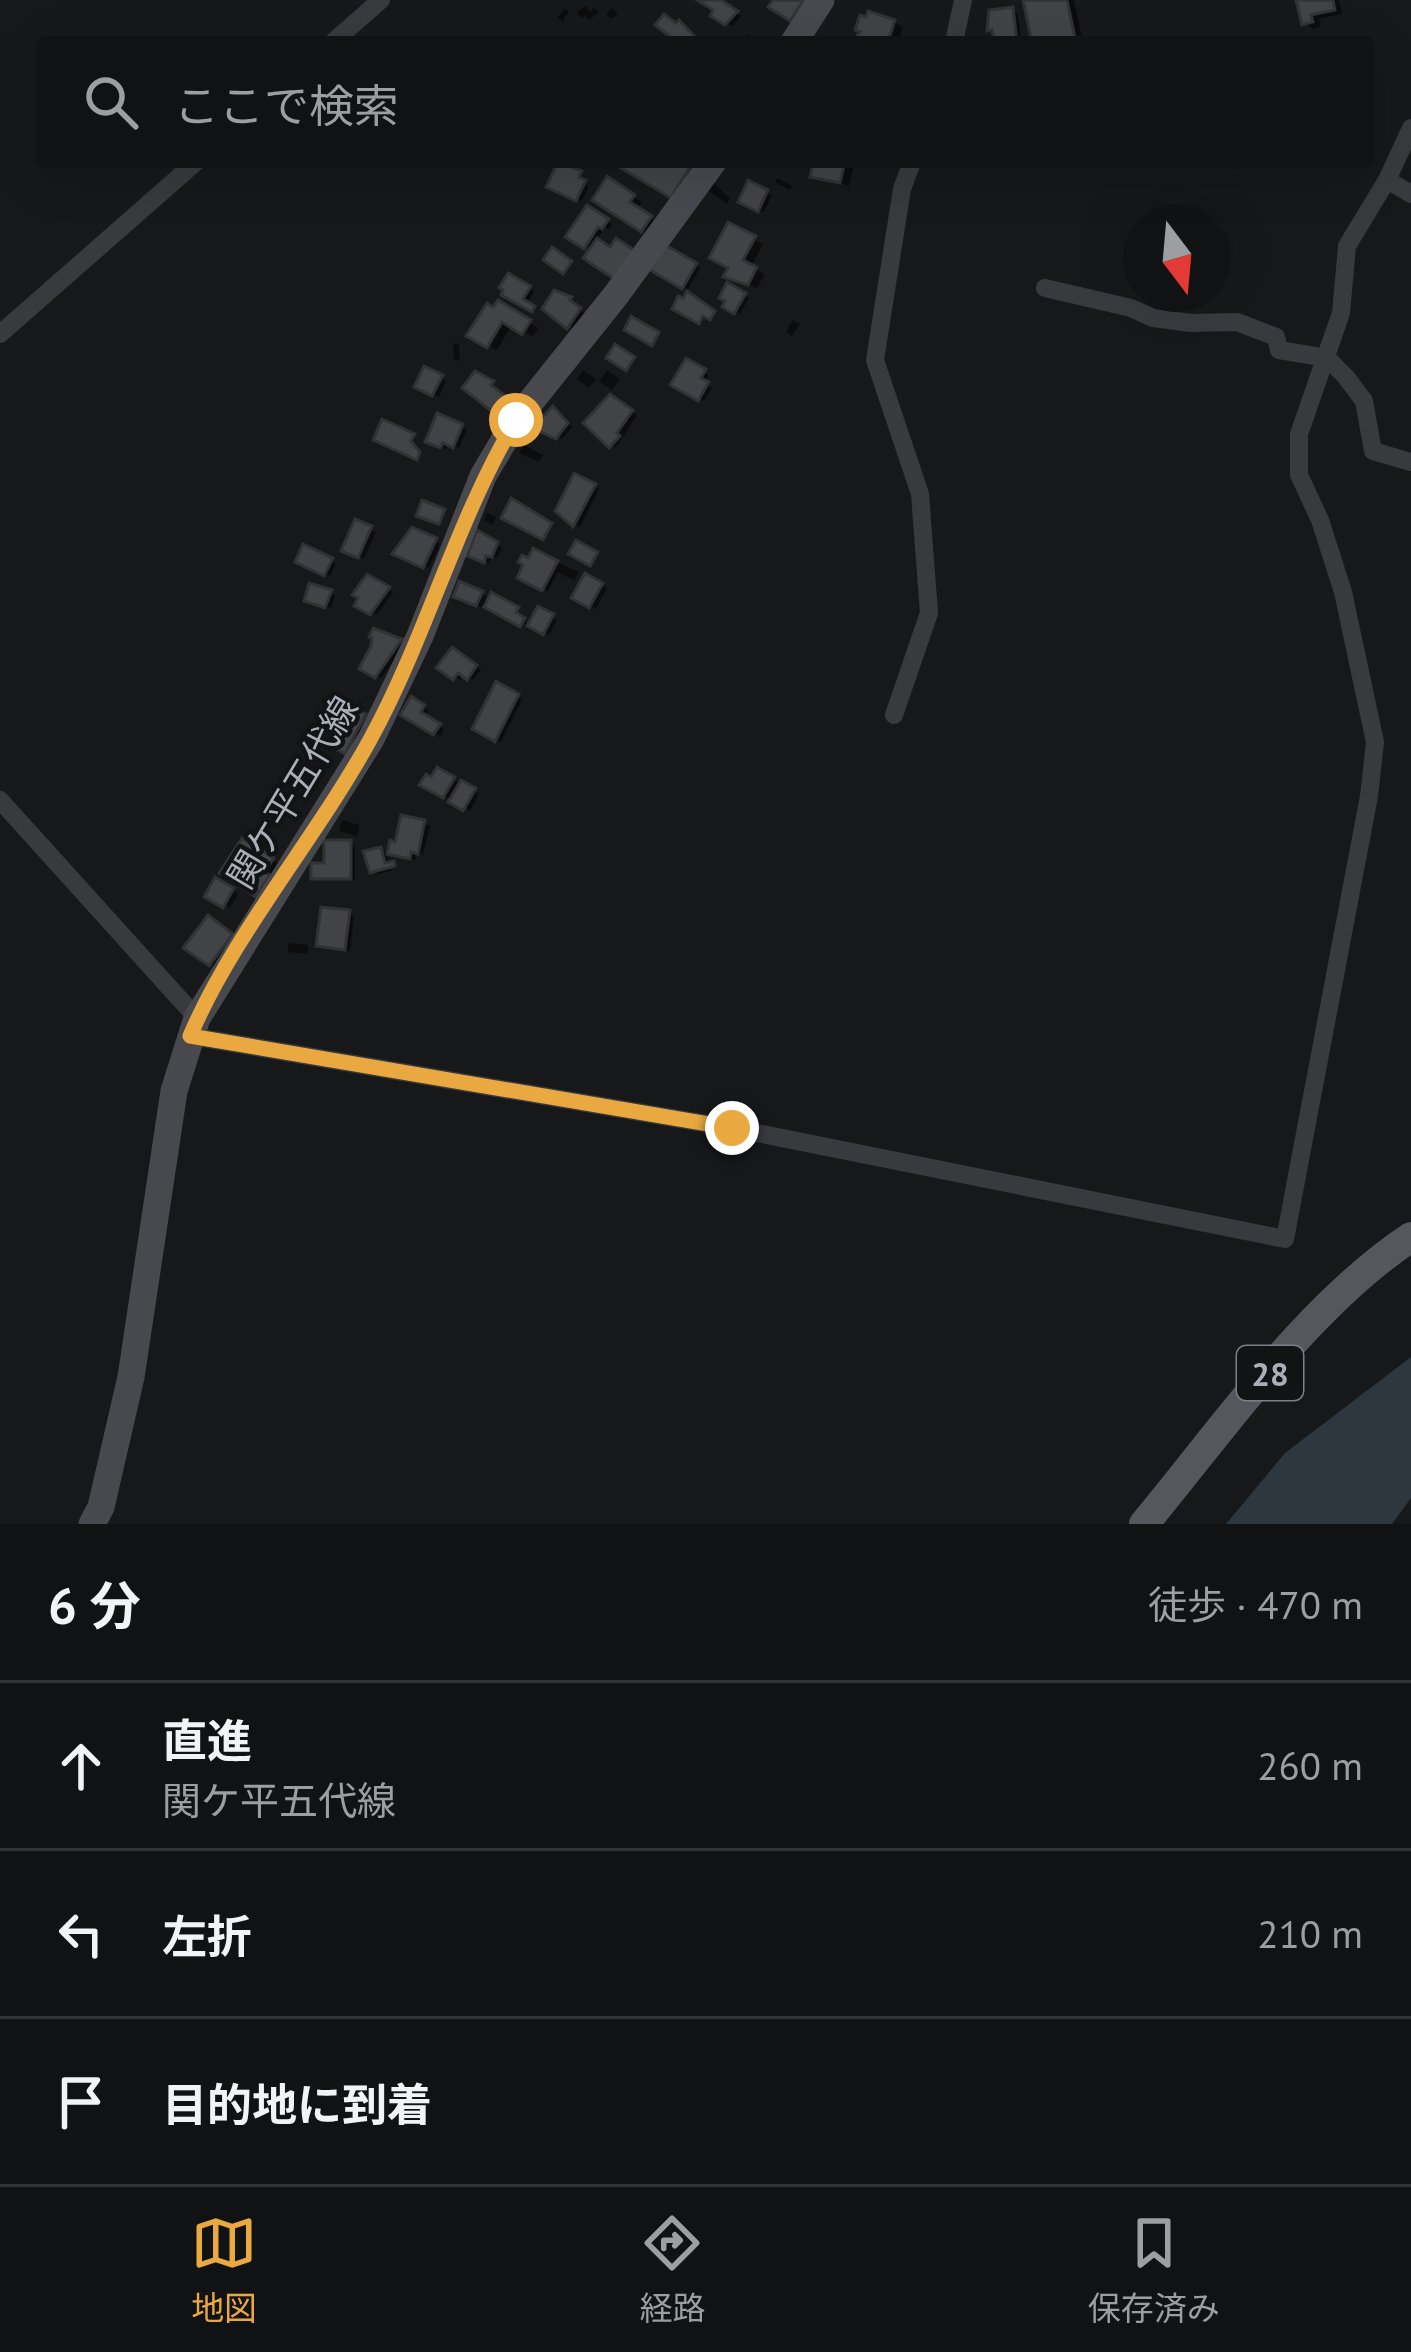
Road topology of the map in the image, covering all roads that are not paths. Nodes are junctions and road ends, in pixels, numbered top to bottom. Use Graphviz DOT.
graph roads {
  1 [pos="381,0"];
  2 [pos="821,0"];
  3 [pos="963,0"];
  4 [pos="340,36"];
  5 [pos="798,36"];
  6 [pos="955,36"];
  7 [pos="1411,128"];
  8 [pos="189,168"];
  9 [pos="708,168"];
  10 [pos="910,168"];
  11 [pos="1387,180"];
  12 [pos="1411,194"];
  13 [pos="1045,288"];
  14 [pos="0,334"];
  15 [pos="1328,358"];
  16 [pos="1411,462"];
  17 [pos="894,715"];
  18 [pos="0,800"];
  19 [pos="193,1027"];
  20 [pos="1411,1237"];
  21 [pos="92,1524"];
  22 [pos="1144,1524"];
  1 -- 4 [label="street"];
  2 -- 5 [label="main road"];
  3 -- 6 [label="street"];
  7 -- 11 [label="street"];
  8 -- 14 [label="street"];
  9 -- 19 [label="main road, 関ケ平五代線"];
  10 -- 17 [label="street"];
  11 -- 12 [label="street"];
  11 -- 15 [label="street"];
  13 -- 15 [label="street"];
  15 -- 16 [label="street"];
  15 -- 19 [label="street"];
  18 -- 19 [label="street"];
  19 -- 21 [label="main road, 関ケ平五代線"];
  20 -- 22 [label="main road, 28"];
}
